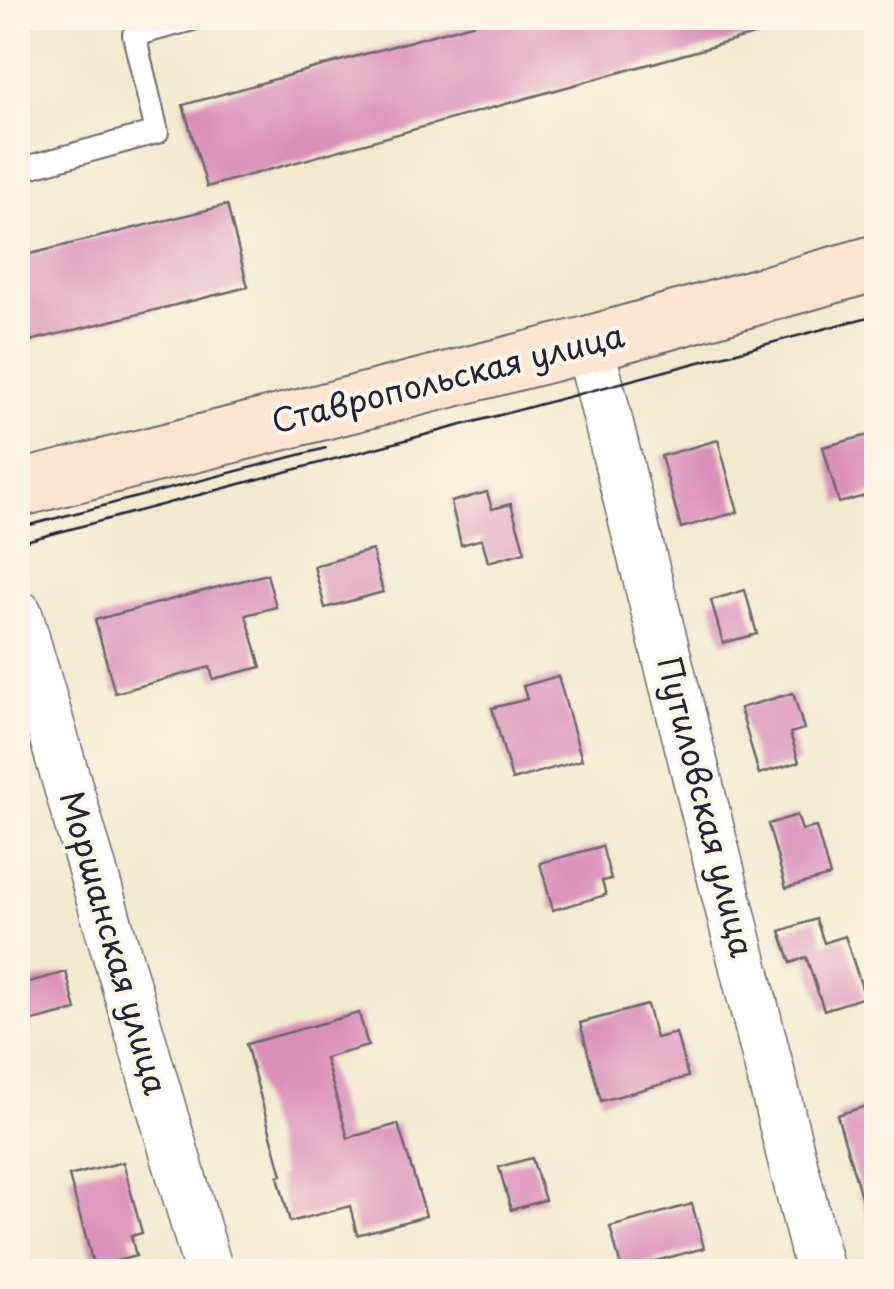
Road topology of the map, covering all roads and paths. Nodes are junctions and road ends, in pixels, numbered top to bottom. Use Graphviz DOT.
graph roads {
  1 [pos="197,18"];
  2 [pos="132,26"];
  3 [pos="18,170"];
  4 [pos="876,262"];
  5 [pos="589,344"];
  6 [pos="18,489"];
  7 [pos="18,614"];
  8 [pos="209,1272"];
  9 [pos="820,1272"];
  1 -- 2 [label="lane"];
  2 -- 3 [label="lane"];
  4 -- 5 [label="street, Ставропольская улица"];
  5 -- 6 [label="street, Ставропольская улица"];
  5 -- 9 [label="street, Путиловская улица"];
  7 -- 8 [label="street, Моршанская улица"];
}
